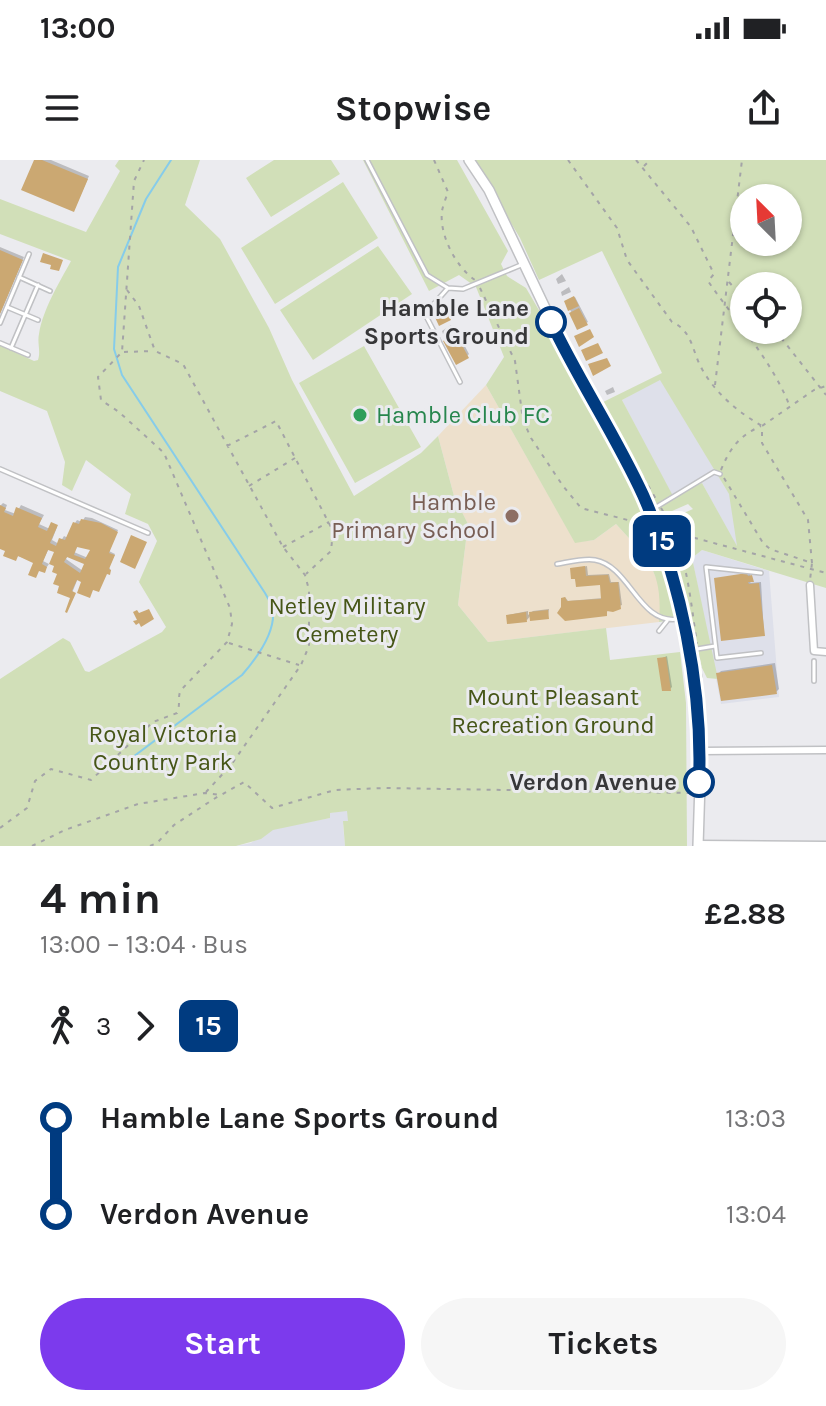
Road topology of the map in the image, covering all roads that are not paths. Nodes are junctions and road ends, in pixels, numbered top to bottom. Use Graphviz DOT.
graph roads {
  1 [pos="367,160"];
  2 [pos="469,160"];
  3 [pos="29,254"];
  4 [pos="525,264"];
  5 [pos="19,277"];
  6 [pos="38,285"];
  7 [pos="448,288"];
  8 [pos="50,291"];
  9 [pos="7,307"];
  10 [pos="26,315"];
  11 [pos="38,320"];
  12 [pos="0,323"];
  13 [pos="0,343"];
  14 [pos="11,348"];
  15 [pos="28,355"];
  16 [pos="460,382"];
  17 [pos="0,469"];
  18 [pos="720,474"];
  19 [pos="649,511"];
  20 [pos="148,533"];
  21 [pos="557,564"];
  22 [pos="761,573"];
  23 [pos="810,585"];
  24 [pos="681,618"];
  25 [pos="667,621"];
  26 [pos="659,631"];
  27 [pos="715,646"];
  28 [pos="688,651"];
  29 [pos="814,651"];
  30 [pos="826,652"];
  31 [pos="761,653"];
  32 [pos="814,661"];
  33 [pos="814,681"];
  34 [pos="826,750"];
  35 [pos="701,751"];
  36 [pos="698,845"];
  37 [pos="826,845"];
  1 -- 7 [label="lane"];
  2 -- 4 [label="main road"];
  3 -- 5 [label="lane"];
  4 -- 7 [label="lane"];
  4 -- 19 [label="main road"];
  5 -- 6 [label="lane"];
  5 -- 9 [label="lane"];
  6 -- 8 [label="lane"];
  6 -- 10 [label="lane"];
  7 -- 16 [label="lane"];
  9 -- 10 [label="lane"];
  9 -- 12 [label="lane"];
  10 -- 11 [label="lane"];
  10 -- 14 [label="lane"];
  13 -- 14 [label="lane"];
  14 -- 15 [label="lane"];
  17 -- 20 [label="lane"];
  18 -- 19 [label="lane"];
  19 -- 24 [label="main road"];
  21 -- 25 [label="lane"];
  22 -- 27 [label="lane"];
  23 -- 29 [label="street"];
  24 -- 25 [label="lane"];
  24 -- 28 [label="main road"];
  25 -- 26 [label="lane"];
  27 -- 28 [label="lane"];
  27 -- 31 [label="lane"];
  28 -- 35 [label="main road"];
  29 -- 30 [label="street"];
  29 -- 32 [label="street"];
  32 -- 33 [label="lane"];
  34 -- 35 [label="street"];
  35 -- 36 [label="main road"];
  36 -- 37 [label="street"];
}
